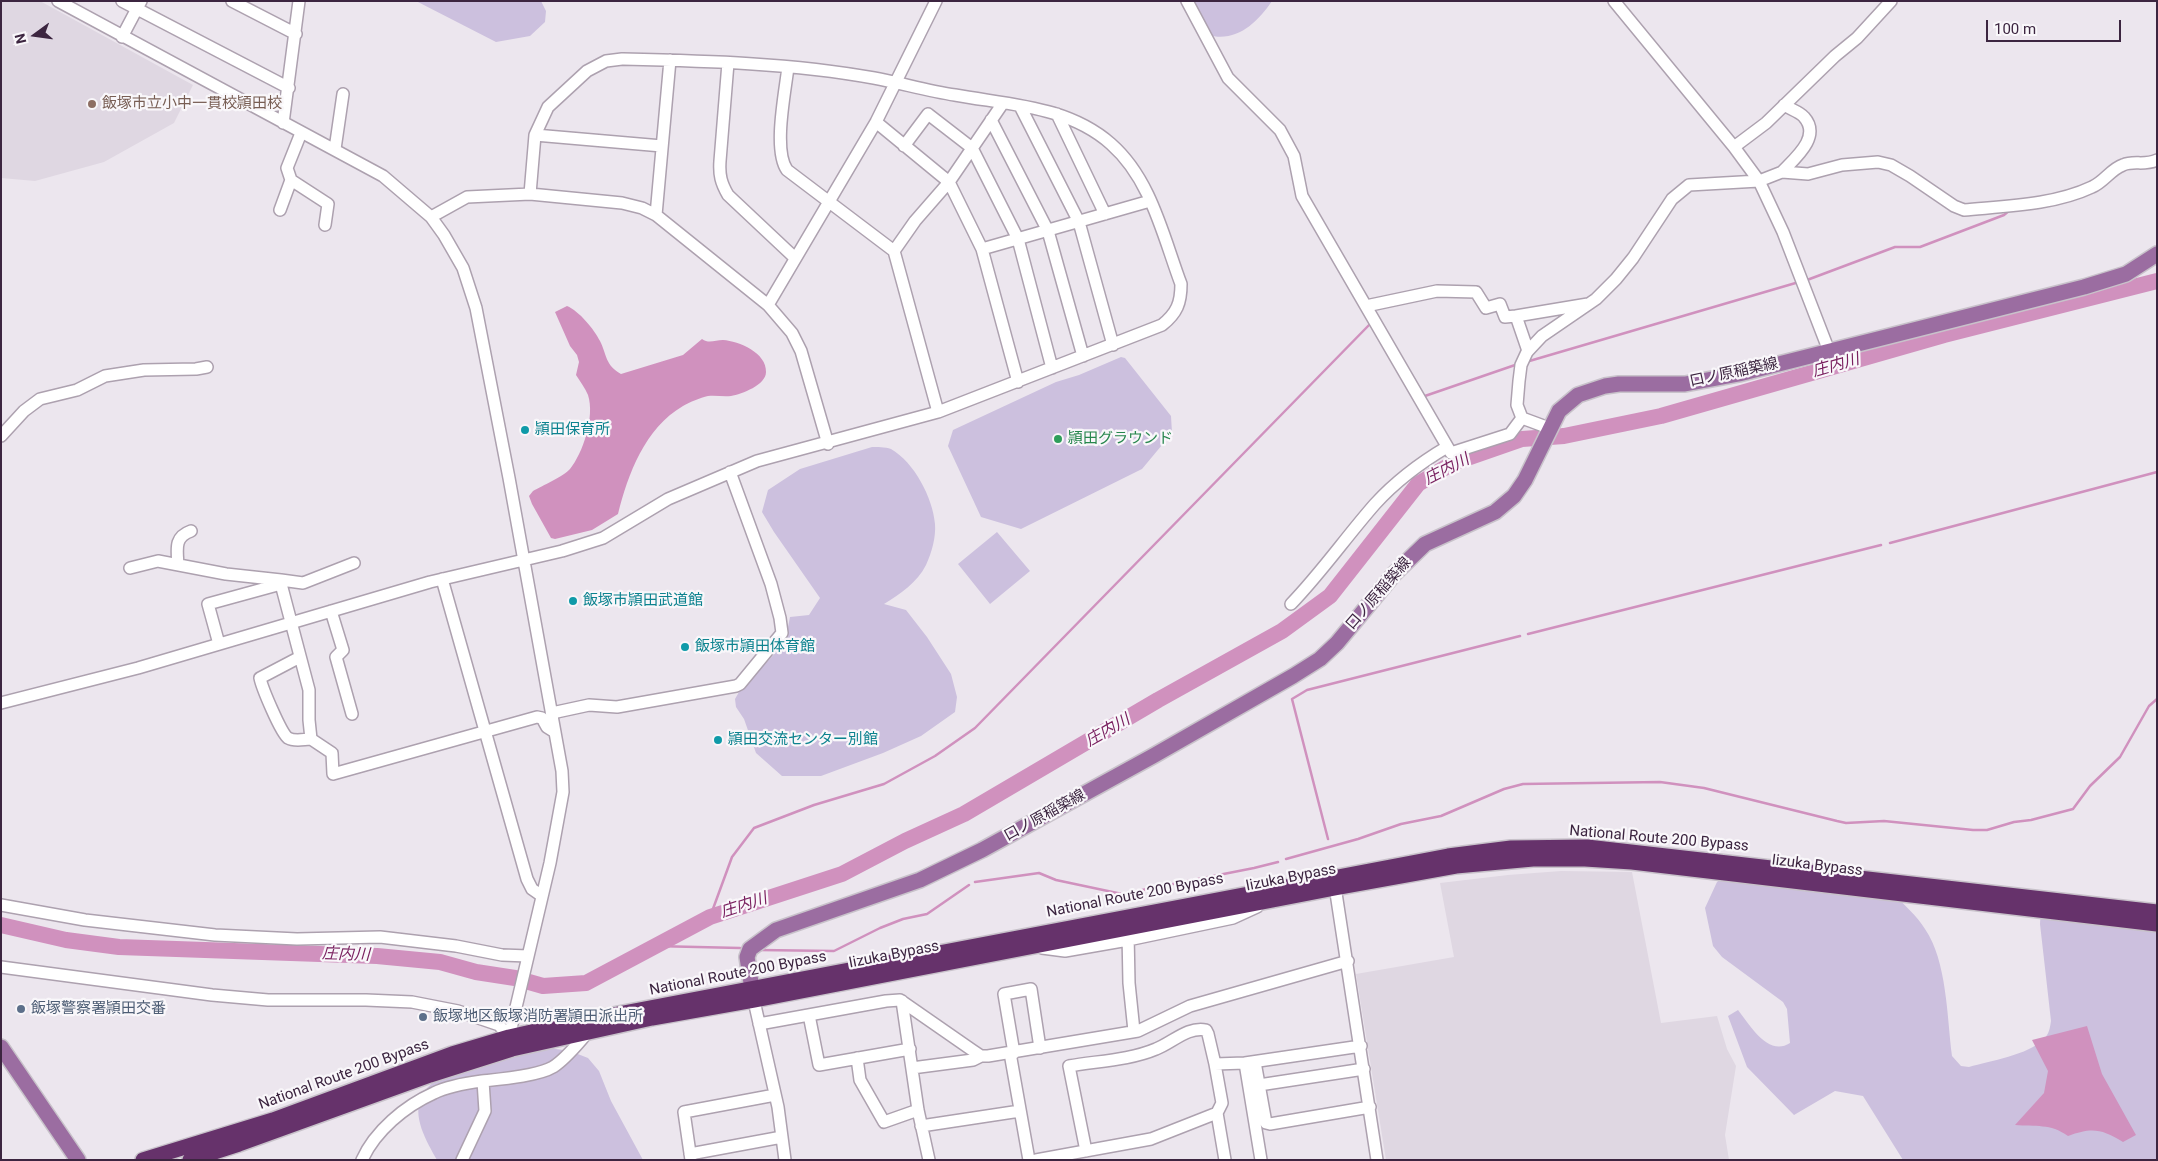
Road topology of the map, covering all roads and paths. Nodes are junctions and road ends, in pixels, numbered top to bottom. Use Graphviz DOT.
graph roads {
  1 [pos="58,1"];
  2 [pos="122,1"];
  3 [pos="232,1"];
  4 [pos="299,1"];
  5 [pos="936,1"];
  6 [pos="1187,1"];
  7 [pos="1614,1"];
  8 [pos="1891,1"];
  9 [pos="139,5"];
  10 [pos="296,34"];
  11 [pos="122,36"];
  12 [pos="670,60"];
  13 [pos="728,63"];
  14 [pos="788,68"];
  15 [pos="896,84"];
  16 [pos="289,88"];
  17 [pos="343,94"];
  18 [pos="1003,103"];
  19 [pos="1784,105"];
  20 [pos="1020,106"];
  21 [pos="1057,114"];
  22 [pos="991,120"];
  23 [pos="876,122"];
  24 [pos="283,123"];
  25 [pos="301,133"];
  26 [pos="535,135"];
  27 [pos="662,146"];
  28 [pos="904,146"];
  29 [pos="1734,147"];
  30 [pos="972,148"];
  31 [pos="335,150"];
  32 [pos="2157,160"];
  33 [pos="1782,172"];
  34 [pos="291,180"];
  35 [pos="1759,181"];
  36 [pos="949,182"];
  37 [pos="530,194"];
  38 [pos="828,201"];
  39 [pos="1150,201"];
  40 [pos="280,210"];
  41 [pos="1105,214"];
  42 [pos="656,215"];
  43 [pos="431,217"];
  44 [pos="1078,222"];
  45 [pos="325,225"];
  46 [pos="1048,230"];
  47 [pos="1018,239"];
  48 [pos="982,249"];
  49 [pos="894,251"];
  50 [pos="2157,254"];
  51 [pos="796,258"];
  52 [pos="1590,304"];
  53 [pos="768,305"];
  54 [pos="1366,306"];
  55 [pos="1516,316"];
  56 [pos="1113,345"];
  57 [pos="1528,351"];
  58 [pos="1829,351"];
  59 [pos="1083,356"];
  60 [pos="207,367"];
  61 [pos="1052,368"];
  62 [pos="1018,382"];
  63 [pos="938,412"];
  64 [pos="1522,418"];
  65 [pos="1549,428"];
  66 [pos="1,436"];
  67 [pos="828,444"];
  68 [pos="1447,447"];
  69 [pos="730,472"];
  70 [pos="192,531"];
  71 [pos="523,558"];
  72 [pos="354,563"];
  73 [pos="178,565"];
  74 [pos="130,568"];
  75 [pos="442,579"];
  76 [pos="281,582"];
  77 [pos="1291,604"];
  78 [pos="331,611"];
  79 [pos="290,622"];
  80 [pos="219,644"];
  81 [pos="300,657"];
  82 [pos="1,703"];
  83 [pos="552,713"];
  84 [pos="352,714"];
  85 [pos="484,732"];
  86 [pos="555,732"];
  87 [pos="311,739"];
  88 [pos="1334,882"];
  89 [pos="542,896"];
  90 [pos="1,905"];
  91 [pos="2157,912"];
  92 [pos="2157,924"];
  93 [pos="1128,934"];
  94 [pos="528,958"];
  95 [pos="1348,961"];
  96 [pos="1,967"];
  97 [pos="753,994"];
  98 [pos="902,1001"];
  99 [pos="809,1015"];
  100 [pos="759,1024"];
  101 [pos="589,1031"];
  102 [pos="1134,1031"];
  103 [pos="511,1043"];
  104 [pos="1360,1046"];
  105 [pos="1,1048"];
  106 [pos="1040,1048"];
  107 [pos="910,1050"];
  108 [pos="1012,1053"];
  109 [pos="981,1056"];
  110 [pos="857,1058"];
  111 [pos="1250,1063"];
  112 [pos="1215,1064"];
  113 [pos="912,1068"];
  114 [pos="1364,1069"];
  115 [pos="483,1081"];
  116 [pos="1259,1085"];
  117 [pos="776,1096"];
  118 [pos="1370,1107"];
  119 [pos="918,1110"];
  120 [pos="1020,1111"];
  121 [pos="1217,1113"];
  122 [pos="921,1126"];
  123 [pos="782,1137"];
  124 [pos="1086,1151"];
  125 [pos="691,1157"];
  126 [pos="78,1160"];
  127 [pos="142,1160"];
  128 [pos="190,1160"];
  129 [pos="362,1160"];
  130 [pos="462,1160"];
  131 [pos="785,1160"];
  132 [pos="929,1160"];
  133 [pos="1028,1160"];
  134 [pos="1036,1160"];
  135 [pos="1225,1160"];
  136 [pos="1261,1160"];
  137 [pos="1378,1160"];
  1 -- 11 [label="street"];
  2 -- 9 [label="street"];
  3 -- 10 [label="street"];
  4 -- 10 [label="street"];
  5 -- 15 [label="street"];
  6 -- 54 [label="street"];
  7 -- 29 [label="street"];
  8 -- 19 [label="street"];
  9 -- 11 [label="street"];
  9 -- 16 [label="street"];
  10 -- 16 [label="street"];
  11 -- 24 [label="street"];
  12 -- 13 [label="street"];
  12 -- 26 [label="street"];
  12 -- 27 [label="street"];
  13 -- 14 [label="street"];
  13 -- 51 [label="street"];
  14 -- 15 [label="street"];
  14 -- 38 [label="street"];
  15 -- 18 [label="street"];
  15 -- 23 [label="street"];
  16 -- 24 [label="street"];
  17 -- 31 [label="street"];
  18 -- 20 [label="street"];
  18 -- 22 [label="street"];
  19 -- 29 [label="street"];
  19 -- 33 [label="street"];
  20 -- 21 [label="street"];
  20 -- 44 [label="street"];
  21 -- 39 [label="street"];
  21 -- 41 [label="street"];
  22 -- 30 [label="street"];
  22 -- 46 [label="street"];
  23 -- 28 [label="street"];
  23 -- 38 [label="street"];
  24 -- 25 [label="street"];
  25 -- 31 [label="street"];
  25 -- 34 [label="street"];
  26 -- 27 [label="street"];
  26 -- 37 [label="street"];
  27 -- 42 [label="street"];
  28 -- 30 [label="street"];
  28 -- 36 [label="street"];
  29 -- 35 [label="street"];
  30 -- 36 [label="street"];
  30 -- 47 [label="street"];
  31 -- 43 [label="street"];
  32 -- 33 [label="street"];
  33 -- 35 [label="street"];
  34 -- 40 [label="street"];
  34 -- 45 [label="street"];
  35 -- 52 [label="street"];
  35 -- 58 [label="street"];
  36 -- 48 [label="street"];
  36 -- 49 [label="street"];
  37 -- 42 [label="street"];
  37 -- 43 [label="street"];
  38 -- 49 [label="street"];
  38 -- 51 [label="street"];
  39 -- 41 [label="street"];
  39 -- 56 [label="street"];
  41 -- 44 [label="street"];
  42 -- 53 [label="street"];
  43 -- 71 [label="street"];
  44 -- 46 [label="street"];
  44 -- 56 [label="street"];
  46 -- 47 [label="street"];
  46 -- 59 [label="street"];
  47 -- 48 [label="street"];
  47 -- 61 [label="street"];
  48 -- 62 [label="street"];
  49 -- 63 [label="street"];
  50 -- 58 [label="main road, 口ノ原稲築線"];
  51 -- 53 [label="street"];
  52 -- 55 [label="street"];
  52 -- 57 [label="street"];
  53 -- 67 [label="street"];
  54 -- 55 [label="street"];
  54 -- 68 [label="street"];
  55 -- 57 [label="street"];
  56 -- 59 [label="street"];
  57 -- 64 [label="street"];
  58 -- 65 [label="main road, 口ノ原稲築線"];
  59 -- 61 [label="street"];
  60 -- 66 [label="street"];
  61 -- 62 [label="street"];
  62 -- 63 [label="street"];
  63 -- 67 [label="street"];
  64 -- 65 [label="street"];
  64 -- 68 [label="street"];
  65 -- 97 [label="main road, 口ノ原稲築線"];
  67 -- 69 [label="street"];
  68 -- 77 [label="street"];
  69 -- 71 [label="street"];
  69 -- 83 [label="street"];
  70 -- 73 [label="street"];
  71 -- 75 [label="street"];
  71 -- 83 [label="street"];
  72 -- 76 [label="street"];
  73 -- 74 [label="street"];
  73 -- 76 [label="street"];
  75 -- 78 [label="street"];
  75 -- 85 [label="street"];
  76 -- 79 [label="street"];
  76 -- 80 [label="street"];
  78 -- 79 [label="street"];
  78 -- 84 [label="street"];
  79 -- 80 [label="street"];
  79 -- 81 [label="street"];
  80 -- 82 [label="street"];
  81 -- 87 [label="street"];
  81 -- 87 [label="street"];
  83 -- 86 [label="street"];
  85 -- 86 [label="street"];
  85 -- 87 [label="street"];
  85 -- 89 [label="street"];
  86 -- 89 [label="street"];
  88 -- 91 [label="highway, National Route 200 Bypass"];
  88 -- 92 [label="highway, Iizuka Bypass"];
  88 -- 93 [label="highway, Iizuka Bypass"];
  88 -- 95 [label="street"];
  88 -- 97 [label="highway, National Route 200 Bypass"];
  89 -- 94 [label="street"];
  90 -- 94 [label="street"];
  93 -- 97 [label="highway, Iizuka Bypass"];
  93 -- 102 [label="street"];
  94 -- 103 [label="street"];
  95 -- 102 [label="street"];
  95 -- 104 [label="street"];
  96 -- 103 [label="street"];
  97 -- 100 [label="street"];
  97 -- 101 [label="highway, Iizuka Bypass"];
  97 -- 103 [label="highway, National Route 200 Bypass"];
  98 -- 99 [label="street"];
  98 -- 107 [label="street"];
  98 -- 109 [label="street"];
  99 -- 100 [label="street"];
  99 -- 110 [label="street"];
  100 -- 117 [label="street"];
  101 -- 103 [label="highway, Iizuka Bypass"];
  101 -- 115 [label="street"];
  102 -- 106 [label="street"];
  103 -- 127 [label="highway, National Route 200 Bypass"];
  103 -- 128 [label="highway, Iizuka Bypass"];
  104 -- 111 [label="street"];
  104 -- 114 [label="street"];
  105 -- 126 [label="main road"];
  106 -- 108 [label="street"];
  106 -- 108 [label="street"];
  107 -- 110 [label="street"];
  107 -- 113 [label="street"];
  108 -- 109 [label="street"];
  108 -- 120 [label="street"];
  109 -- 113 [label="street"];
  110 -- 119 [label="street"];
  111 -- 112 [label="street"];
  111 -- 116 [label="street"];
  111 -- 136 [label="street"];
  112 -- 121 [label="street"];
  112 -- 124 [label="street"];
  113 -- 119 [label="street"];
  114 -- 116 [label="street"];
  114 -- 118 [label="street"];
  115 -- 129 [label="street"];
  115 -- 130 [label="street"];
  116 -- 118 [label="street"];
  117 -- 123 [label="street"];
  117 -- 125 [label="street"];
  118 -- 137 [label="street"];
  119 -- 122 [label="street"];
  120 -- 122 [label="street"];
  120 -- 133 [label="street"];
  121 -- 124 [label="street"];
  121 -- 135 [label="street"];
  122 -- 132 [label="street"];
  123 -- 125 [label="street"];
  123 -- 131 [label="street"];
  124 -- 134 [label="street"];
}
